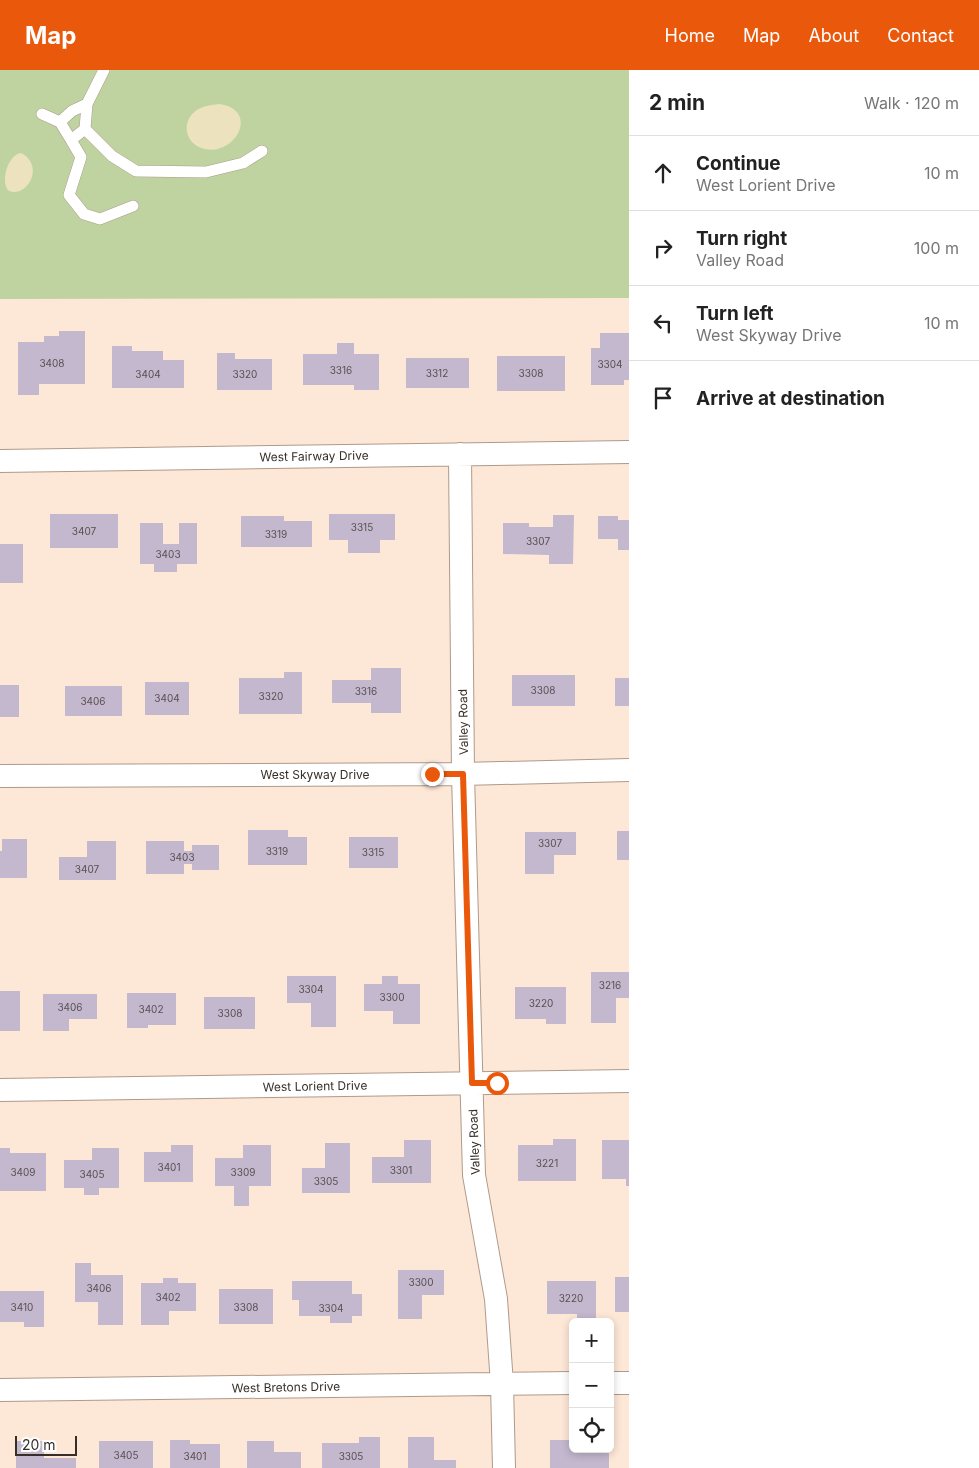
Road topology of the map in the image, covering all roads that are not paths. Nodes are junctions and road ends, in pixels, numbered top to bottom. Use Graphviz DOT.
graph roads {
  1 [pos="104,70"];
  2 [pos="87,104"];
  3 [pos="42,114"];
  4 [pos="60,122"];
  5 [pos="85,129"];
  6 [pos="71,140"];
  7 [pos="262,151"];
  8 [pos="133,206"];
  9 [pos="629,452"];
  10 [pos="460,454"];
  11 [pos="0,461"];
  12 [pos="629,770"];
  13 [pos="463,774"];
  14 [pos="0,776"];
  15 [pos="629,1081"];
  16 [pos="472,1083"];
  17 [pos="0,1090"];
  18 [pos="629,1382"];
  19 [pos="569,1383"];
  20 [pos="614,1383"];
  21 [pos="502,1384"];
  22 [pos="0,1390"];
  23 [pos="504,1468"];
  1 -- 2 [label="lane"];
  2 -- 4 [label="lane"];
  2 -- 5 [label="lane"];
  3 -- 4 [label="lane"];
  4 -- 6 [label="lane"];
  5 -- 6 [label="lane"];
  5 -- 7 [label="lane"];
  6 -- 8 [label="lane"];
  9 -- 10 [label="street, West Fairway Drive"];
  10 -- 11 [label="street, West Fairway Drive"];
  10 -- 13 [label="street, Valley Road"];
  12 -- 13 [label="street, West Skyway Drive"];
  13 -- 14 [label="street, West Skyway Drive"];
  13 -- 16 [label="street, Valley Road"];
  15 -- 16 [label="street, West Lorient Drive"];
  16 -- 17 [label="street, West Lorient Drive"];
  16 -- 21 [label="street, Valley Road"];
  18 -- 20 [label="street"];
  19 -- 21 [label="street, West Bretons Drive"];
  21 -- 22 [label="street, West Bretons Drive"];
  21 -- 23 [label="street, Valley Road"];
}
